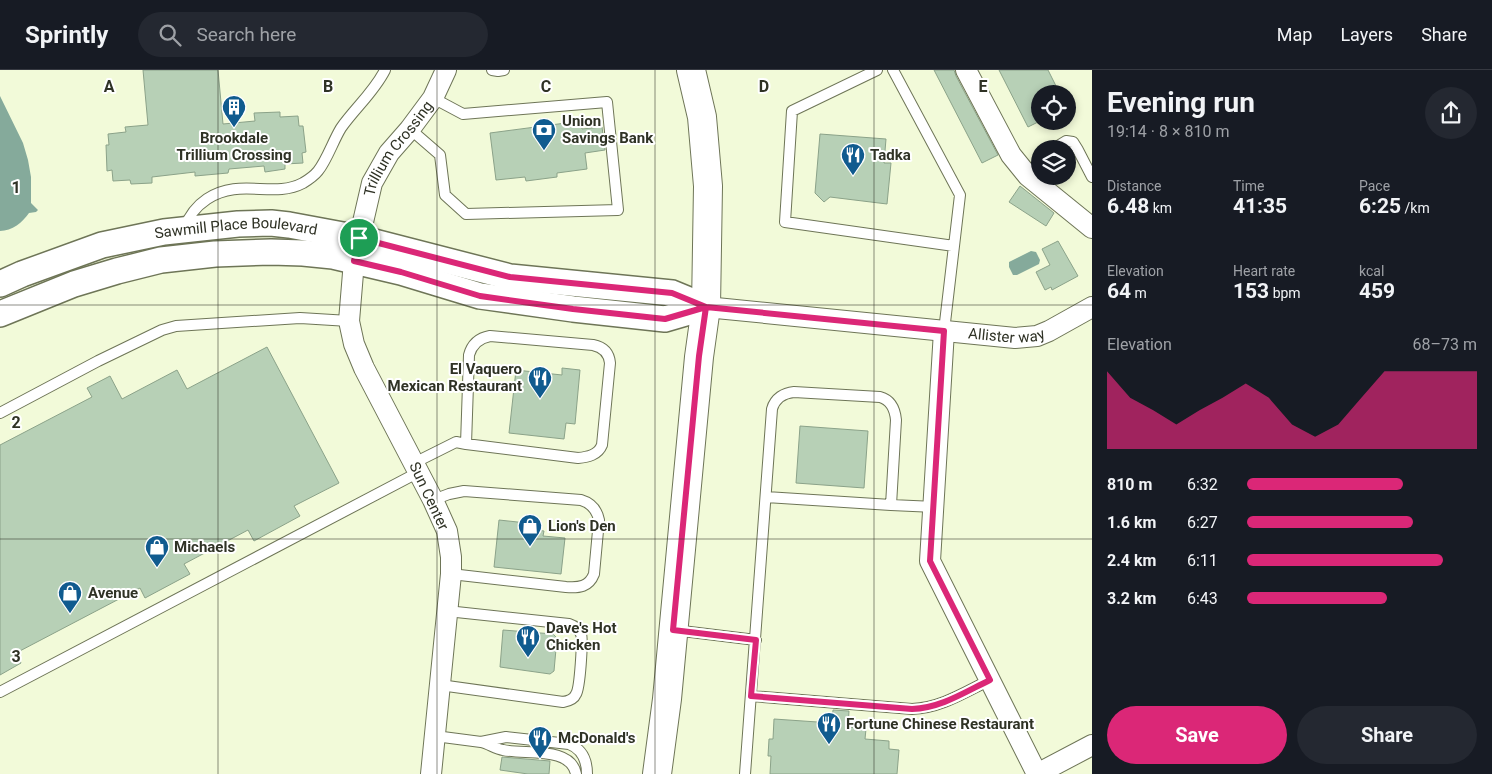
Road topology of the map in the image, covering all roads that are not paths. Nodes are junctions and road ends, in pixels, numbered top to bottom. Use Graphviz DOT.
graph roads {
  1 [pos="385,70"];
  2 [pos="446,70"];
  3 [pos="492,70"];
  4 [pos="504,70"];
  5 [pos="692,70"];
  6 [pos="877,70"];
  7 [pos="893,70"];
  8 [pos="966,70"];
  9 [pos="433,98"];
  10 [pos="410,129"];
  11 [pos="1076,148"];
  12 [pos="1031,167"];
  13 [pos="1092,177"];
  14 [pos="1050,185"];
  15 [pos="1092,228"];
  16 [pos="183,230"];
  17 [pos="954,246"];
  18 [pos="357,249"];
  19 [pos="0,284"];
  20 [pos="706,307"];
  21 [pos="1092,307"];
  22 [pos="0,314"];
  23 [pos="349,321"];
  24 [pos="944,331"];
  25 [pos="0,412"];
  26 [pos="466,444"];
  27 [pos="416,468"];
  28 [pos="766,497"];
  29 [pos="433,500"];
  30 [pos="891,505"];
  31 [pos="935,507"];
  32 [pos="451,574"];
  33 [pos="448,611"];
  34 [pos="673,630"];
  35 [pos="756,640"];
  36 [pos="990,680"];
  37 [pos="440,685"];
  38 [pos="0,692"];
  39 [pos="751,696"];
  40 [pos="435,736"];
  41 [pos="481,742"];
  42 [pos="1092,745"];
  43 [pos="432,774"];
  44 [pos="576,774"];
  45 [pos="587,774"];
  46 [pos="657,774"];
  47 [pos="745,774"];
  48 [pos="1037,774"];
  1 -- 16 [label="lane"];
  2 -- 9 [label="street, Trillium Crossing"];
  3 -- 4 [label="lane"];
  5 -- 20 [label="main road"];
  6 -- 17 [label="lane"];
  7 -- 17 [label="lane"];
  8 -- 12 [label="street"];
  9 -- 10 [label="street, Trillium Crossing"];
  9 -- 10 [label="lane"];
  10 -- 18 [label="street, Trillium Crossing"];
  11 -- 13 [label="lane"];
  14 -- 15 [label="street"];
  16 -- 18 [label="street, Sawmill Place Boulevard"];
  16 -- 19 [label="street, Sawmill Place Boulevard"];
  17 -- 24 [label="lane"];
  18 -- 20 [label="street, Sawmill Place Boulevard"];
  18 -- 22 [label="street, Sawmill Place Boulevard"];
  18 -- 23 [label="street, Sun Center"];
  20 -- 24 [label="street, Allister way"];
  20 -- 34 [label="main road"];
  21 -- 24 [label="street, Allister way"];
  23 -- 25 [label="lane"];
  23 -- 27 [label="street, Sun Center"];
  24 -- 31 [label="street"];
  26 -- 26 [label="lane"];
  26 -- 27 [label="lane"];
  27 -- 29 [label="street, Sun Center"];
  27 -- 38 [label="lane"];
  28 -- 30 [label="lane"];
  28 -- 30 [label="lane"];
  28 -- 35 [label="lane"];
  29 -- 32 [label="street, Sun Center"];
  29 -- 32 [label="lane"];
  30 -- 31 [label="lane"];
  31 -- 36 [label="street"];
  32 -- 33 [label="street, Sun Center"];
  33 -- 37 [label="street, Sun Center"];
  33 -- 37 [label="lane"];
  34 -- 35 [label="lane"];
  34 -- 46 [label="main road"];
  35 -- 39 [label="lane"];
  36 -- 39 [label="lane"];
  36 -- 48 [label="street"];
  37 -- 40 [label="street, Sun Center"];
  39 -- 47 [label="lane"];
  40 -- 41 [label="lane"];
  40 -- 43 [label="street, Sun Center"];
  41 -- 44 [label="lane"];
  41 -- 45 [label="lane"];
  42 -- 48 [label="street"];
}
